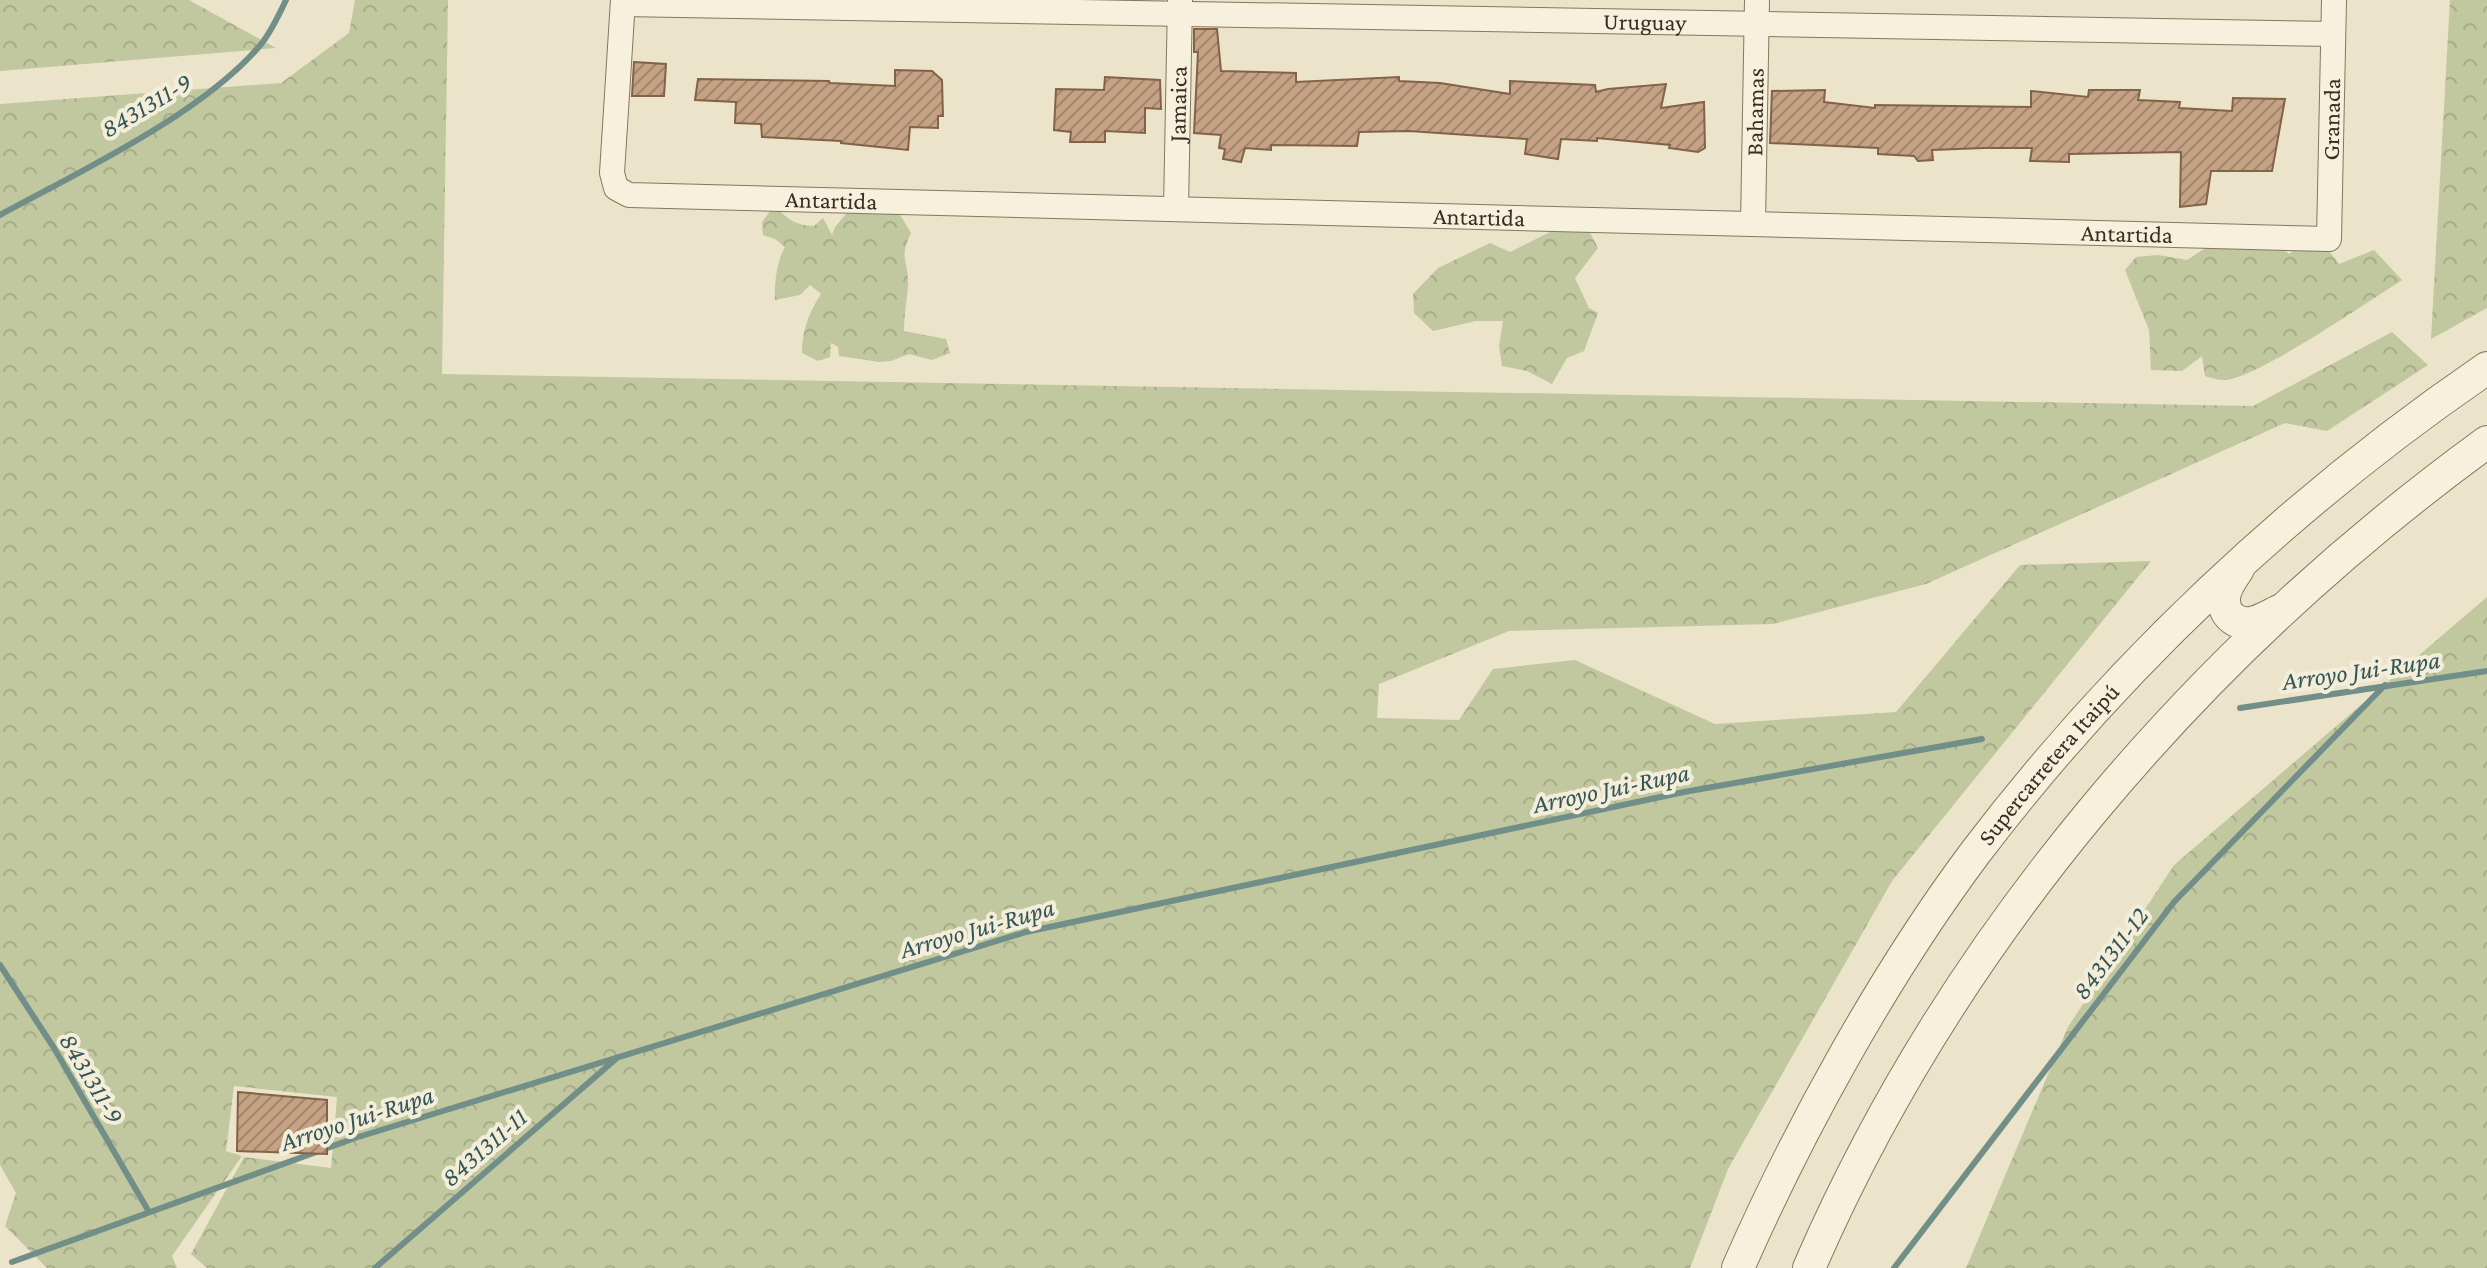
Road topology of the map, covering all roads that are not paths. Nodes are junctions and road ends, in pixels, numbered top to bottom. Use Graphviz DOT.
graph roads {
  1 [pos="2334,0"];
  2 [pos="623,2"];
  3 [pos="1180,7"];
  4 [pos="1757,12"];
  5 [pos="2333,34"];
  6 [pos="1176,208"];
  7 [pos="1753,224"];
  8 [pos="2329,239"];
  9 [pos="2487,368"];
  10 [pos="2487,442"];
  11 [pos="2244,560"];
  12 [pos="2287,607"];
  13 [pos="1738,1268"];
  14 [pos="1809,1268"];
  1 -- 5 [label="street, Granada"];
  2 -- 3 [label="street, Uruguay"];
  2 -- 6 [label="street, Antartida"];
  3 -- 4 [label="street, Uruguay"];
  3 -- 6 [label="street, Jamaica"];
  4 -- 5 [label="street, Uruguay"];
  4 -- 7 [label="street, Bahamas"];
  5 -- 8 [label="street, Granada"];
  6 -- 7 [label="street, Antartida"];
  7 -- 8 [label="street, Antartida"];
  9 -- 11 [label="street, Supercarretera Itaipú"];
  10 -- 12 [label="street"];
  11 -- 12 [label="street"];
  11 -- 13 [label="street, Supercarretera Itaipú"];
  12 -- 14 [label="street"];
}
